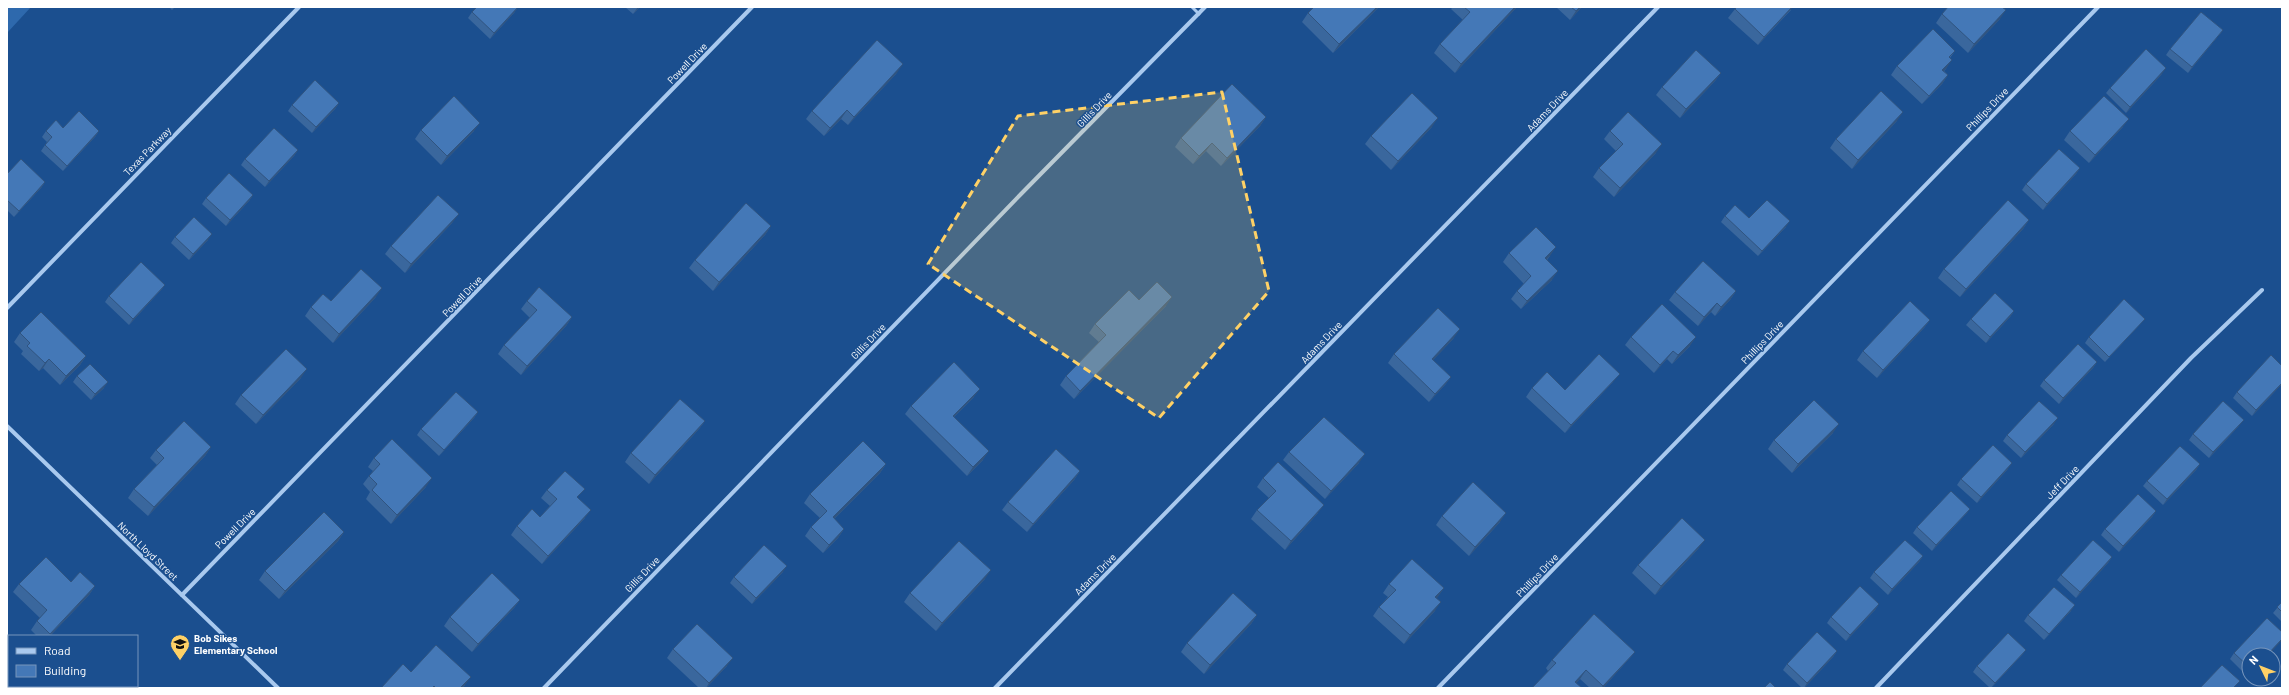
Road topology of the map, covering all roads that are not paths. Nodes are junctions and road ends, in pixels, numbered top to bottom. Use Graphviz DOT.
graph roads {
  1 [pos="299,7"];
  2 [pos="752,7"];
  3 [pos="1192,7"];
  4 [pos="1205,7"];
  5 [pos="1658,7"];
  6 [pos="2098,7"];
  7 [pos="1199,14"];
  8 [pos="2262,290"];
  9 [pos="7,308"];
  10 [pos="7,426"];
  11 [pos="182,595"];
  12 [pos="278,688"];
  13 [pos="544,688"];
  14 [pos="995,688"];
  15 [pos="1438,688"];
  16 [pos="1876,688"];
  1 -- 9 [label="street, Texas Parkway"];
  2 -- 11 [label="street, Powell Drive"];
  3 -- 7 [label="lane"];
  4 -- 7 [label="street, Gillis Drive"];
  5 -- 14 [label="street, Adams Drive"];
  6 -- 15 [label="street, Phillips Drive"];
  7 -- 13 [label="street, Gillis Drive"];
  8 -- 16 [label="street, Jeff Drive"];
  10 -- 11 [label="street, North Lloyd Street"];
  11 -- 12 [label="street, North Lloyd Street"];
}
